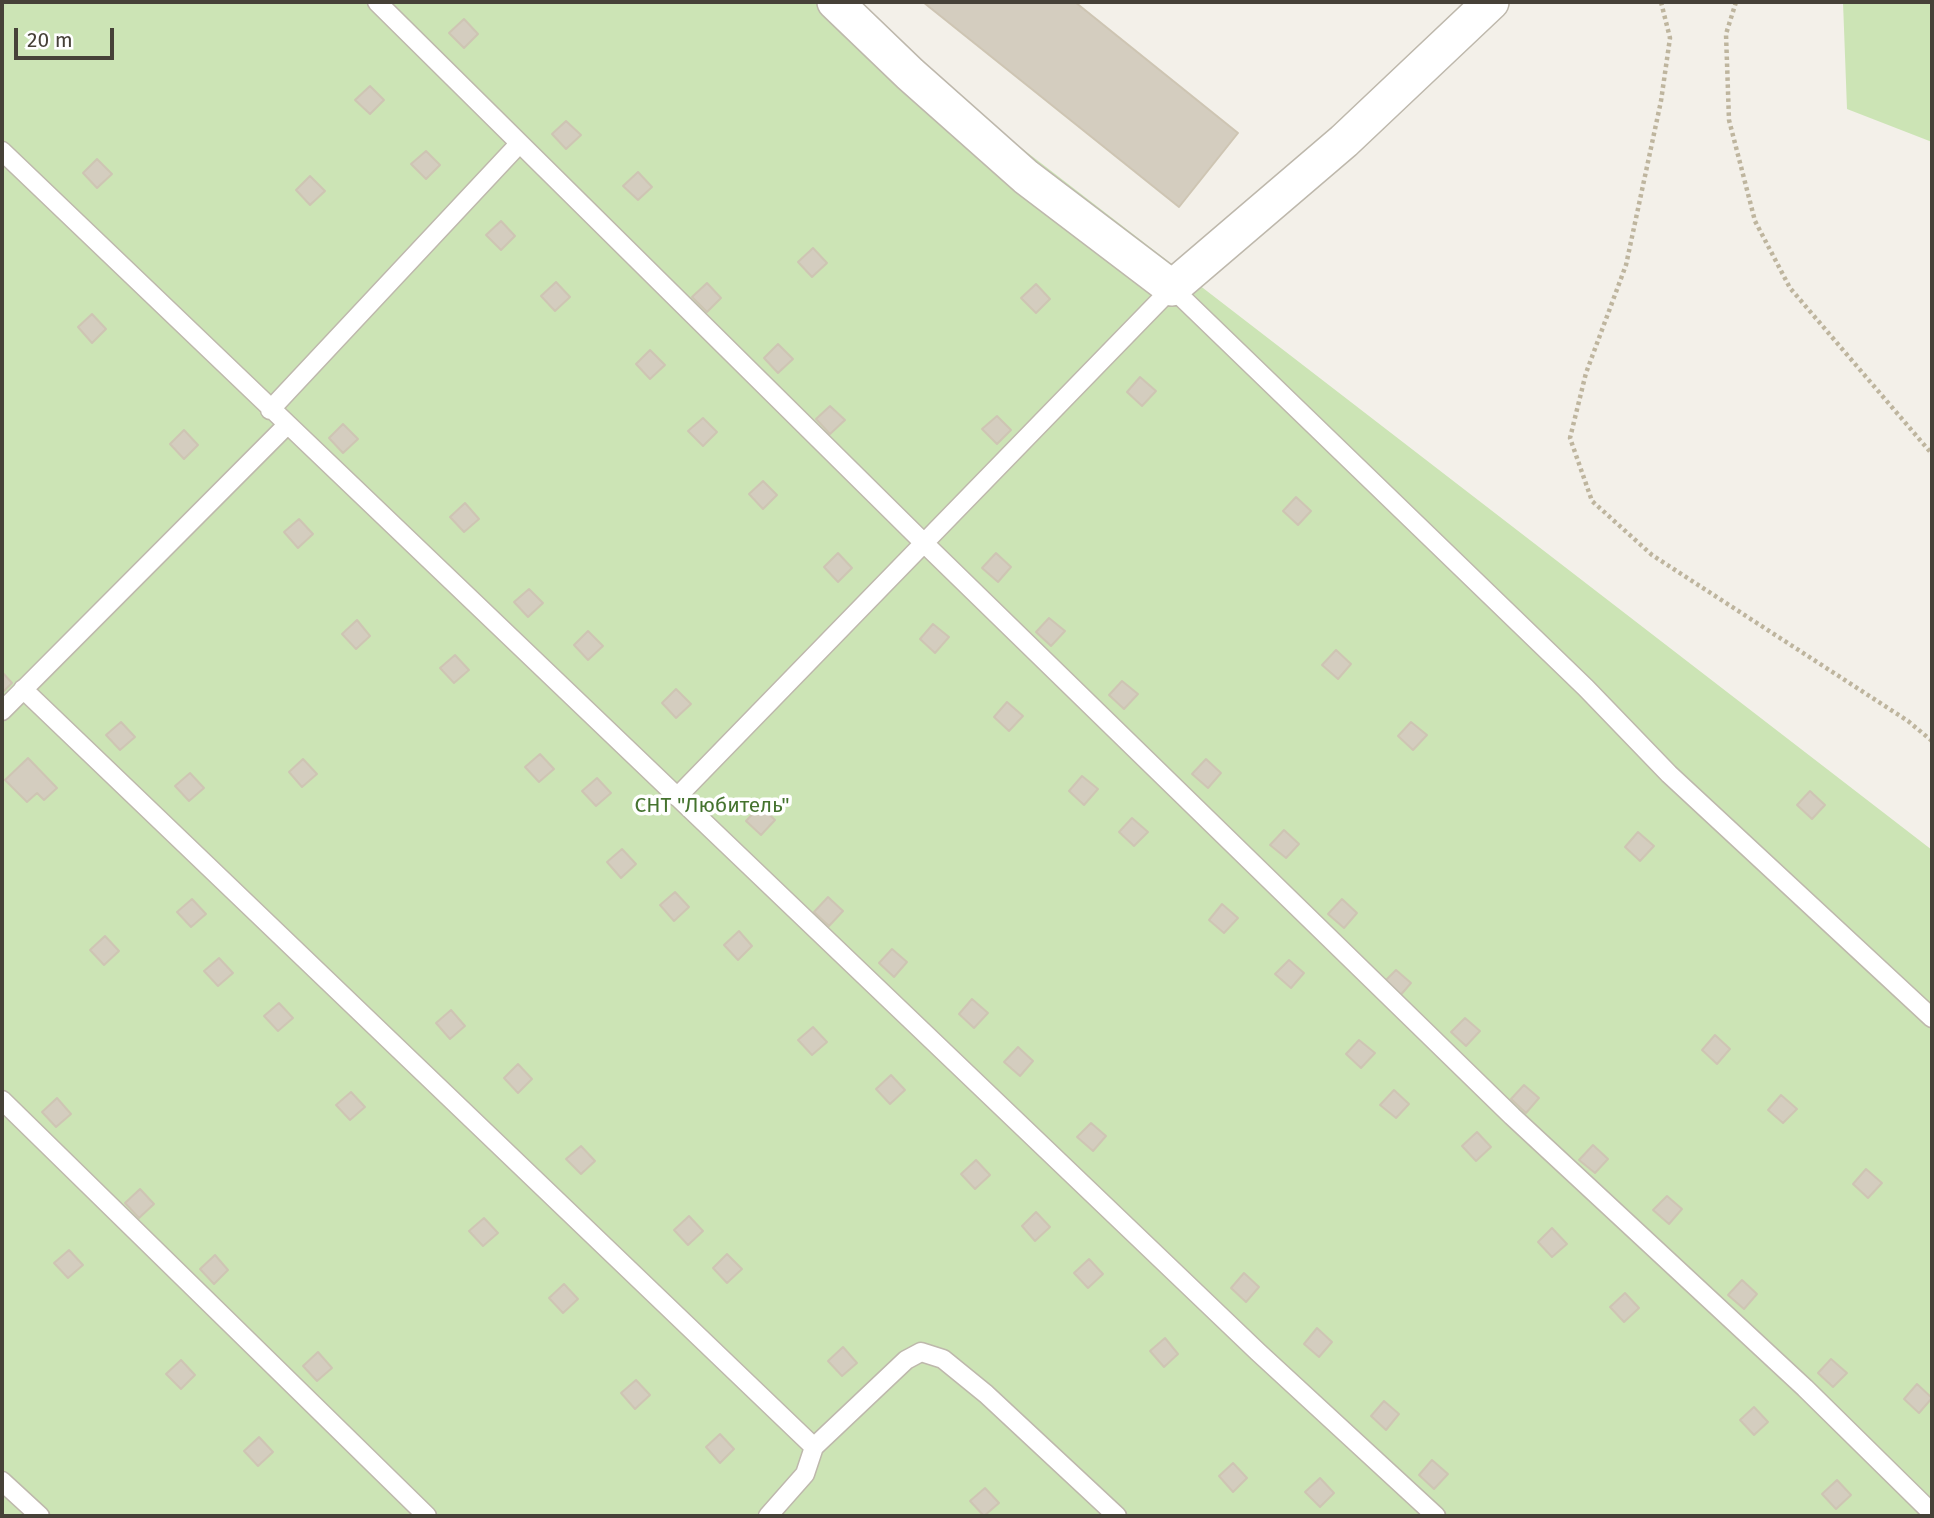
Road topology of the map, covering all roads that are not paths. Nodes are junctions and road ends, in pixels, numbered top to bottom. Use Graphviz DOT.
graph roads {
  1 [pos="377,2"];
  2 [pos="835,2"];
  3 [pos="1491,2"];
  4 [pos="519,144"];
  5 [pos="2,150"];
  6 [pos="1172,288"];
  7 [pos="270,410"];
  8 [pos="286,426"];
  9 [pos="925,544"];
  10 [pos="23,690"];
  11 [pos="2,710"];
  12 [pos="677,797"];
  13 [pos="1932,1018"];
  14 [pos="2,1100"];
  15 [pos="814,1447"];
  16 [pos="2,1481"];
  17 [pos="1932,1513"];
  18 [pos="40,1516"];
  19 [pos="427,1516"];
  20 [pos="768,1516"];
  21 [pos="1117,1516"];
  22 [pos="1436,1516"];
  1 -- 4 [label="lane"];
  2 -- 6 [label="street"];
  3 -- 6 [label="street"];
  4 -- 7 [label="lane"];
  4 -- 9 [label="lane"];
  5 -- 7 [label="lane"];
  6 -- 9 [label="lane"];
  6 -- 13 [label="lane"];
  7 -- 8 [label="lane"];
  8 -- 10 [label="lane"];
  8 -- 12 [label="lane"];
  9 -- 12 [label="lane"];
  9 -- 17 [label="lane"];
  10 -- 11 [label="lane"];
  10 -- 15 [label="lane"];
  12 -- 22 [label="lane"];
  14 -- 19 [label="lane"];
  15 -- 20 [label="lane"];
  15 -- 21 [label="lane"];
  16 -- 18 [label="lane"];
}
